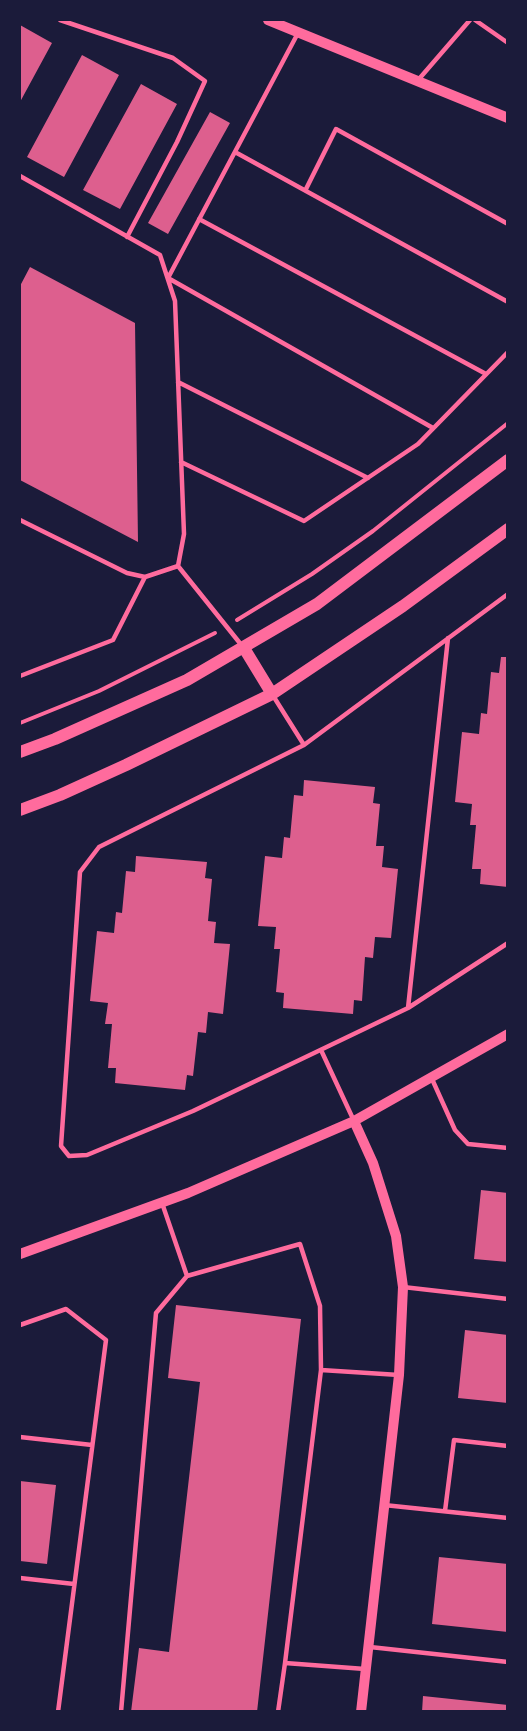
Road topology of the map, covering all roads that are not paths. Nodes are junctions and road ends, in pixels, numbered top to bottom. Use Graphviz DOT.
graph roads {
  1 [pos="60,20"];
  2 [pos="268,20"];
  3 [pos="470,20"];
  4 [pos="475,20"];
  5 [pos="299,31"];
  6 [pos="507,43"];
  7 [pos="419,79"];
  8 [pos="507,118"];
  9 [pos="235,152"];
  10 [pos="20,176"];
  11 [pos="306,189"];
  12 [pos="199,219"];
  13 [pos="507,224"];
  14 [pos="127,237"];
  15 [pos="168,278"];
  16 [pos="507,302"];
  17 [pos="507,352"];
  18 [pos="486,374"];
  19 [pos="178,382"];
  20 [pos="433,428"];
  21 [pos="507,459"];
  22 [pos="181,462"];
  23 [pos="368,478"];
  24 [pos="20,520"];
  25 [pos="507,529"];
  26 [pos="178,566"];
  27 [pos="145,577"];
  28 [pos="507,594"];
  29 [pos="448,638"];
  30 [pos="244,648"];
  31 [pos="20,676"];
  32 [pos="272,694"];
  33 [pos="304,745"];
  34 [pos="20,752"];
  35 [pos="20,810"];
  36 [pos="507,943"];
  37 [pos="408,1008"];
  38 [pos="507,1034"];
  39 [pos="321,1050"];
  40 [pos="432,1079"];
  41 [pos="354,1121"];
  42 [pos="507,1148"];
  43 [pos="162,1203"];
  44 [pos="20,1254"];
  45 [pos="187,1276"];
  46 [pos="403,1287"];
  47 [pos="507,1299"];
  48 [pos="20,1325"];
  49 [pos="321,1370"];
  50 [pos="399,1376"];
  51 [pos="20,1437"];
  52 [pos="92,1444"];
  53 [pos="507,1446"];
  54 [pos="384,1505"];
  55 [pos="446,1511"];
  56 [pos="507,1518"];
  57 [pos="20,1578"];
  58 [pos="74,1584"];
  59 [pos="368,1647"];
  60 [pos="507,1662"];
  61 [pos="285,1663"];
  62 [pos="366,1669"];
  63 [pos="58,1712"];
  64 [pos="121,1712"];
  65 [pos="278,1712"];
  66 [pos="361,1712"];
  1 -- 14 [label="lane"];
  2 -- 5 [label="street"];
  3 -- 7 [label="lane"];
  4 -- 6 [label="lane"];
  5 -- 7 [label="street"];
  5 -- 9 [label="lane"];
  7 -- 8 [label="street"];
  9 -- 11 [label="lane"];
  9 -- 12 [label="lane"];
  10 -- 14 [label="lane"];
  11 -- 13 [label="lane"];
  11 -- 16 [label="lane"];
  12 -- 15 [label="lane"];
  12 -- 18 [label="lane"];
  14 -- 15 [label="lane"];
  15 -- 19 [label="lane"];
  15 -- 20 [label="lane"];
  17 -- 18 [label="lane"];
  18 -- 20 [label="lane"];
  19 -- 22 [label="lane"];
  19 -- 23 [label="lane"];
  20 -- 23 [label="lane"];
  21 -- 30 [label="main road"];
  22 -- 23 [label="lane"];
  22 -- 26 [label="lane"];
  24 -- 27 [label="lane"];
  25 -- 32 [label="main road"];
  26 -- 27 [label="lane"];
  26 -- 30 [label="lane"];
  27 -- 31 [label="lane"];
  28 -- 29 [label="lane"];
  29 -- 33 [label="lane"];
  29 -- 37 [label="lane"];
  30 -- 32 [label="main road"];
  30 -- 34 [label="main road"];
  32 -- 33 [label="lane"];
  32 -- 35 [label="main road"];
  33 -- 39 [label="lane"];
  36 -- 37 [label="lane"];
  37 -- 39 [label="lane"];
  38 -- 40 [label="street"];
  39 -- 41 [label="lane"];
  40 -- 41 [label="street"];
  40 -- 42 [label="lane"];
  41 -- 43 [label="street"];
  41 -- 46 [label="street"];
  43 -- 44 [label="street"];
  43 -- 45 [label="lane"];
  45 -- 49 [label="lane"];
  45 -- 64 [label="lane"];
  46 -- 47 [label="lane"];
  46 -- 50 [label="street"];
  48 -- 52 [label="lane"];
  49 -- 50 [label="lane"];
  49 -- 61 [label="lane"];
  50 -- 54 [label="street"];
  51 -- 52 [label="lane"];
  52 -- 58 [label="lane"];
  53 -- 55 [label="lane"];
  54 -- 55 [label="lane"];
  54 -- 59 [label="street"];
  55 -- 56 [label="lane"];
  57 -- 58 [label="lane"];
  58 -- 63 [label="lane"];
  59 -- 60 [label="lane"];
  59 -- 62 [label="street"];
  61 -- 62 [label="lane"];
  61 -- 65 [label="lane"];
  62 -- 66 [label="street"];
}
